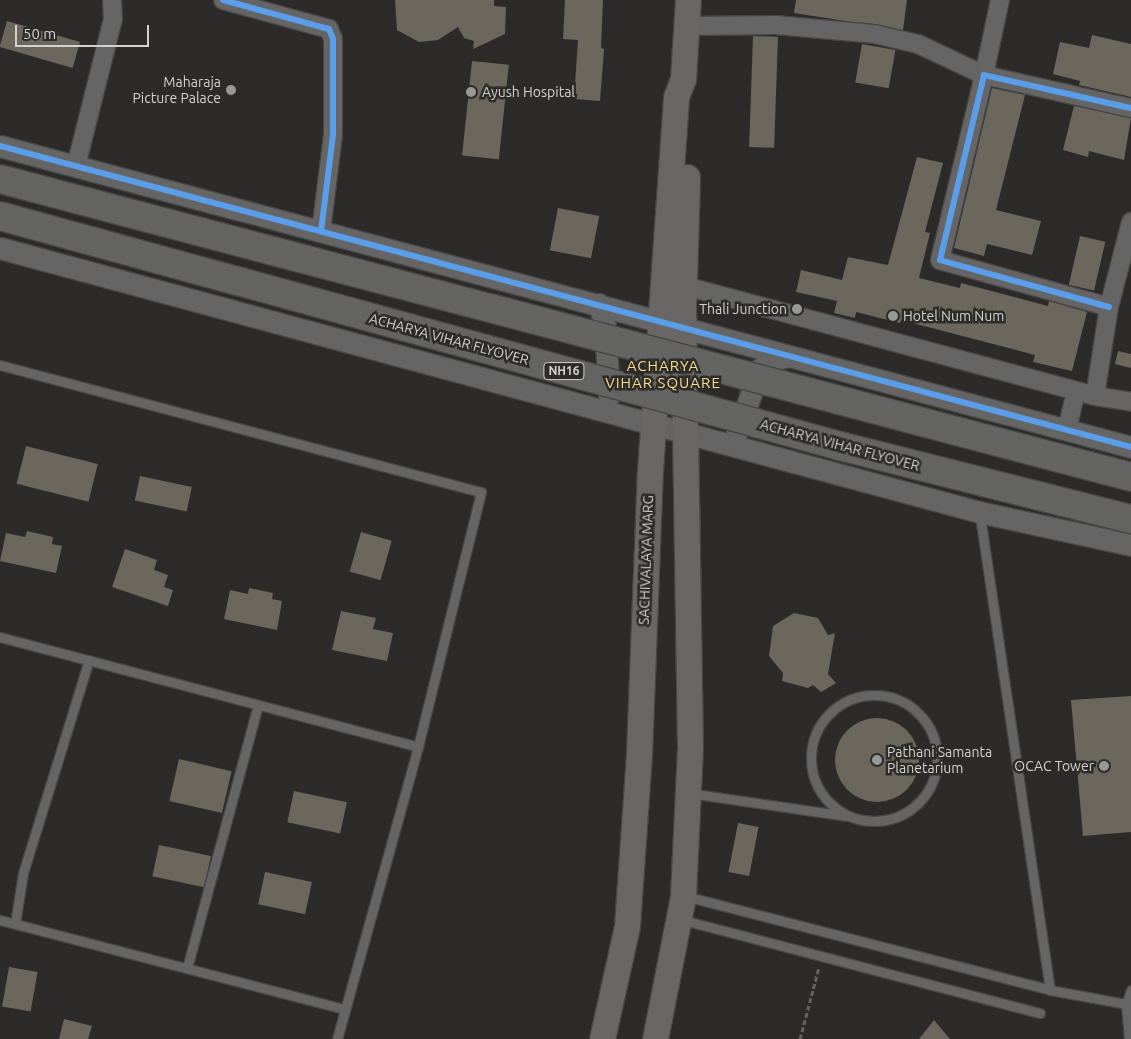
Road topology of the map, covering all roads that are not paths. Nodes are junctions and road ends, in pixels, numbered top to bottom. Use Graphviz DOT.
graph roads {
  1 [pos="112,0"];
  2 [pos="222,0"];
  3 [pos="688,0"];
  4 [pos="1000,0"];
  5 [pos="687,26"];
  6 [pos="984,75"];
  7 [pos="683,79"];
  8 [pos="1131,108"];
  9 [pos="0,146"];
  10 [pos="76,166"];
  11 [pos="0,179"];
  12 [pos="0,216"];
  13 [pos="1131,222"];
  14 [pos="321,231"];
  15 [pos="0,248"];
  16 [pos="685,286"];
  17 [pos="598,304"];
  18 [pos="1109,307"];
  19 [pos="660,323"];
  20 [pos="684,330"];
  21 [pos="790,356"];
  22 [pos="0,365"];
  23 [pos="1076,391"];
  24 [pos="1095,396"];
  25 [pos="1131,402"];
  26 [pos="610,412"];
  27 [pos="653,426"];
  28 [pos="1067,430"];
  29 [pos="687,434"];
  30 [pos="735,447"];
  31 [pos="1131,447"];
  32 [pos="1131,477"];
  33 [pos="979,512"];
  34 [pos="1131,519"];
  35 [pos="1131,545"];
  36 [pos="0,637"];
  37 [pos="89,660"];
  38 [pos="258,705"];
  39 [pos="418,747"];
  40 [pos="688,793"];
  41 [pos="852,817"];
  42 [pos="681,907"];
  43 [pos="0,920"];
  44 [pos="15,924"];
  45 [pos="187,968"];
  46 [pos="1050,990"];
  47 [pos="1131,990"];
  48 [pos="1126,1004"];
  49 [pos="345,1009"];
  50 [pos="1040,1013"];
  51 [pos="337,1039"];
  52 [pos="602,1039"];
  53 [pos="655,1039"];
  54 [pos="1129,1039"];
  1 -- 10 [label="street"];
  2 -- 14 [label="street"];
  3 -- 5 [label="main road, SACHIVALAYA MARG"];
  4 -- 6 [label="street"];
  5 -- 6 [label="street"];
  5 -- 7 [label="main road, SACHIVALAYA MARG"];
  6 -- 8 [label="street"];
  6 -- 18 [label="street"];
  7 -- 16 [label="main road, SACHIVALAYA MARG"];
  7 -- 19 [label="main road, SACHIVALAYA MARG"];
  9 -- 10 [label="street"];
  10 -- 14 [label="street"];
  11 -- 32 [label="highway, bridge"];
  12 -- 34 [label="highway, ACHARYA VIHAR FLYOVER / NH16, bridge"];
  13 -- 18 [label="street"];
  14 -- 17 [label="street"];
  15 -- 26 [label="street"];
  16 -- 20 [label="main road, SACHIVALAYA MARG"];
  16 -- 23 [label="street"];
  17 -- 19 [label="street"];
  17 -- 26 [label="street"];
  18 -- 24 [label="street"];
  19 -- 20 [label="street"];
  19 -- 27 [label="main road, SACHIVALAYA MARG"];
  20 -- 21 [label="street"];
  20 -- 29 [label="main road, SACHIVALAYA MARG"];
  21 -- 28 [label="street"];
  21 -- 30 [label="street"];
  22 -- 39 [label="lane"];
  23 -- 24 [label="street"];
  23 -- 28 [label="street"];
  24 -- 25 [label="street"];
  26 -- 27 [label="street"];
  27 -- 29 [label="street"];
  27 -- 52 [label="main road, SACHIVALAYA MARG"];
  28 -- 31 [label="street"];
  29 -- 30 [label="street"];
  29 -- 40 [label="main road, SACHIVALAYA MARG"];
  30 -- 33 [label="street"];
  33 -- 35 [label="street"];
  33 -- 46 [label="lane"];
  36 -- 37 [label="lane"];
  37 -- 38 [label="lane"];
  37 -- 44 [label="lane"];
  38 -- 39 [label="lane"];
  38 -- 45 [label="lane"];
  39 -- 49 [label="lane"];
  40 -- 41 [label="lane"];
  40 -- 42 [label="main road, SACHIVALAYA MARG"];
  41 -- 41 [label="lane"];
  42 -- 46 [label="lane"];
  42 -- 50 [label="lane"];
  42 -- 53 [label="main road, SACHIVALAYA MARG"];
  43 -- 44 [label="lane"];
  44 -- 45 [label="lane"];
  45 -- 49 [label="lane"];
  46 -- 48 [label="lane"];
  47 -- 48 [label="lane"];
  48 -- 54 [label="lane"];
  49 -- 51 [label="lane"];
}
